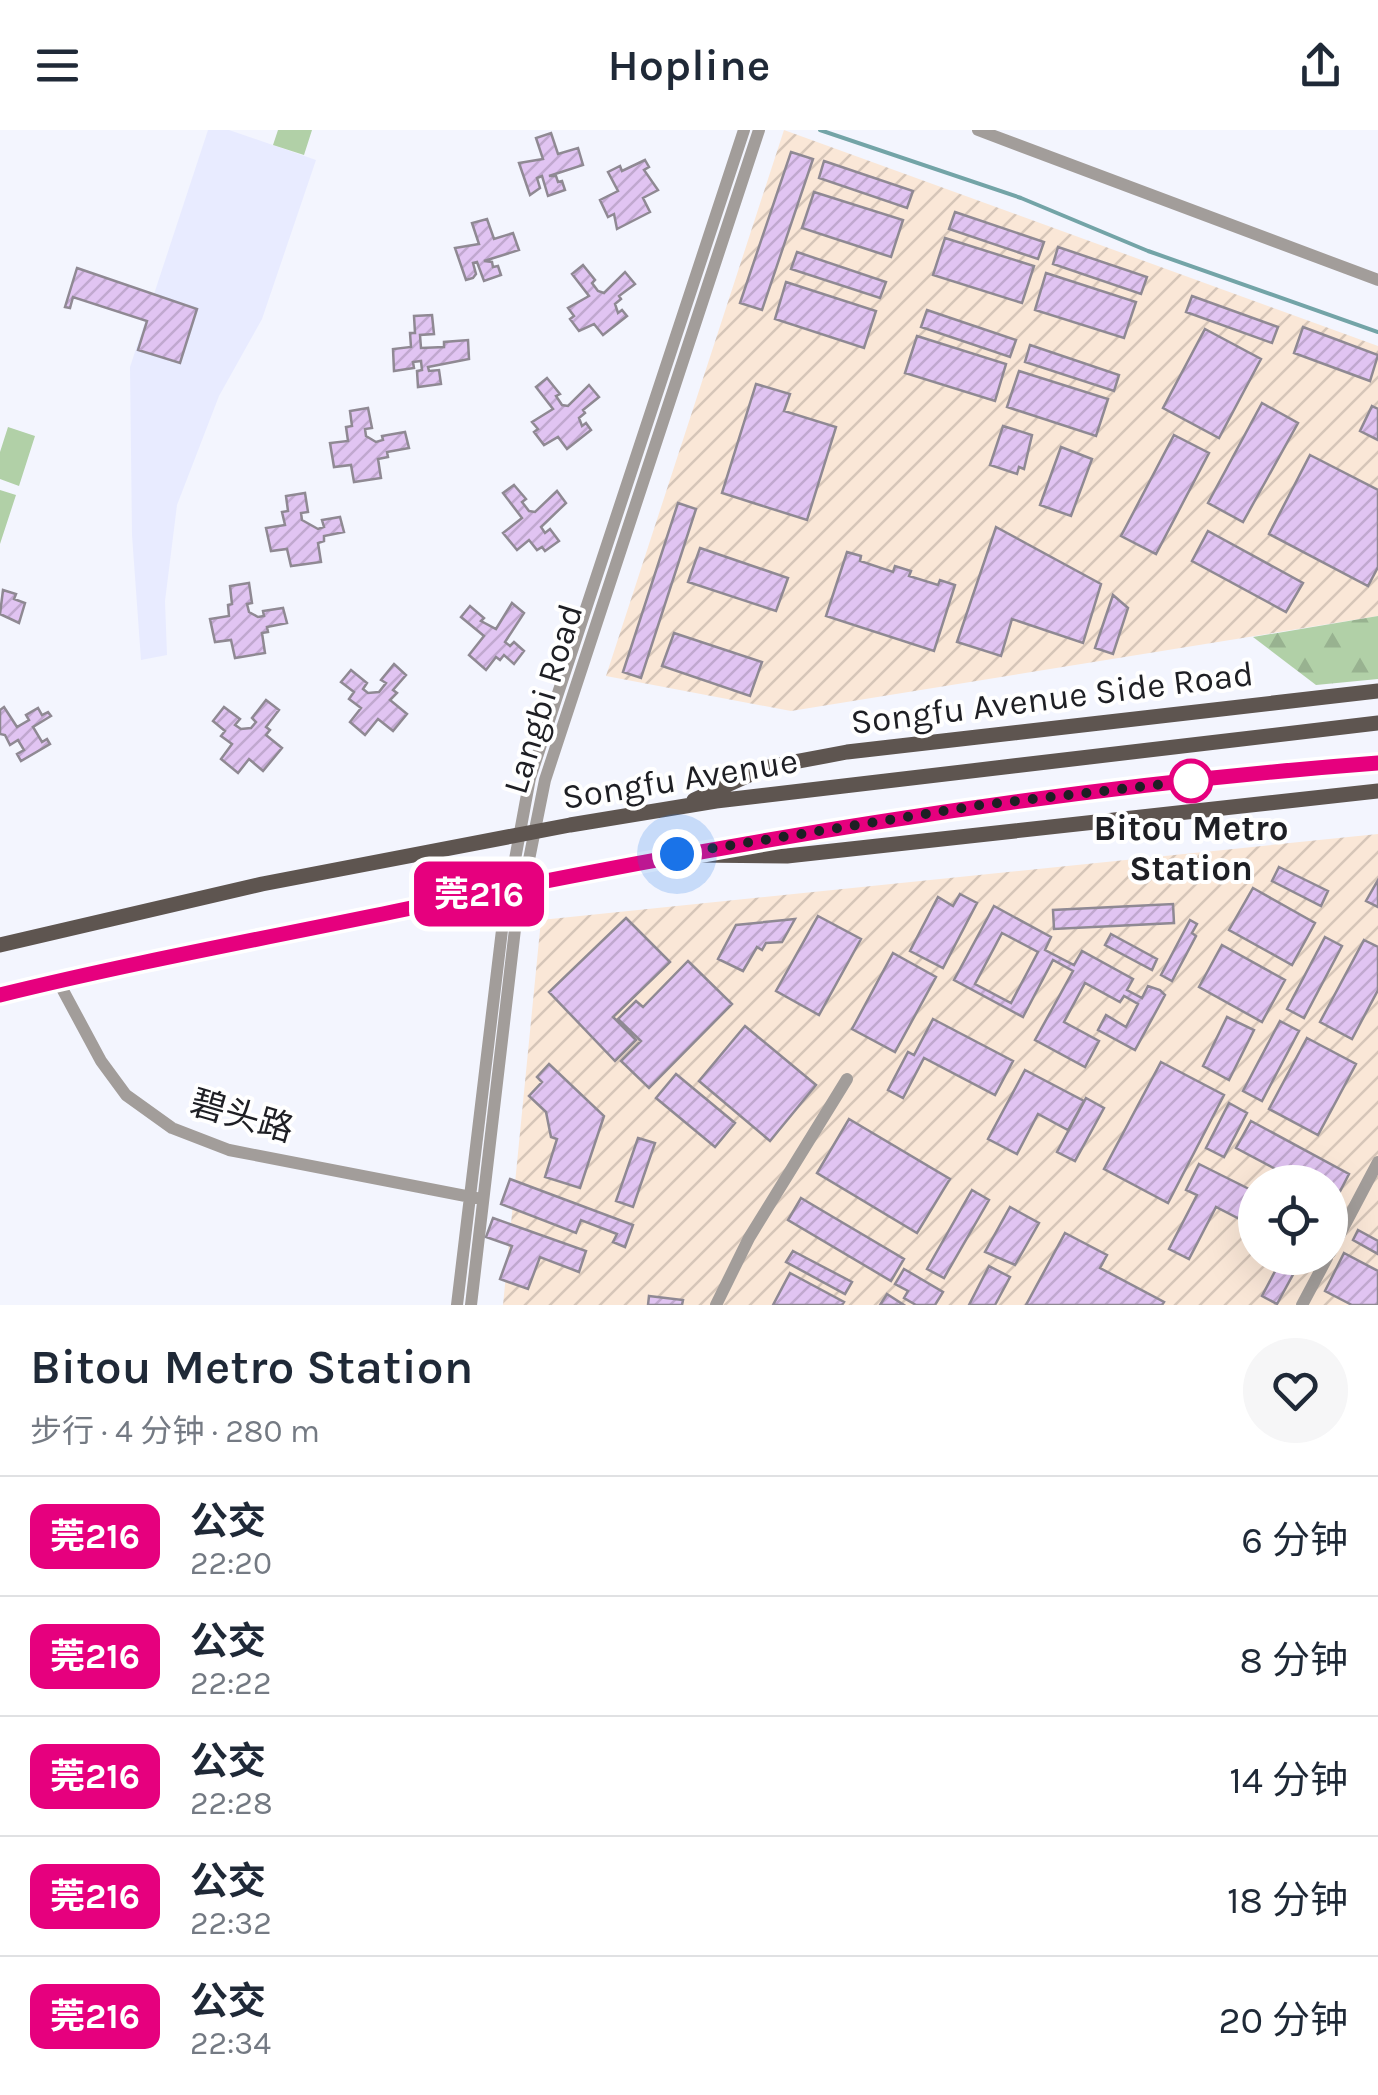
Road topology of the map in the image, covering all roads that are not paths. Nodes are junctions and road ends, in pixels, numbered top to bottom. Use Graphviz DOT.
graph roads {
  1 [pos="744,130"];
  2 [pos="759,130"];
  3 [pos="978,130"];
  4 [pos="1378,280"];
  5 [pos="1378,691"];
  6 [pos="1378,724"];
  7 [pos="1372,765"];
  8 [pos="1378,792"];
  9 [pos="682,807"];
  10 [pos="527,833"];
  11 [pos="677,854"];
  12 [pos="517,885"];
  13 [pos="0,945"];
  14 [pos="58,980"];
  15 [pos="0,995"];
  16 [pos="848,1079"];
  17 [pos="1378,1162"];
  18 [pos="475,1198"];
  19 [pos="1348,1219"];
  20 [pos="1318,1275"];
  21 [pos="457,1305"];
  22 [pos="471,1305"];
  23 [pos="716,1305"];
  24 [pos="1302,1305"];
  1 -- 10 [label="street, Langbi Road"];
  2 -- 10 [label="street, Langbi Road"];
  3 -- 4 [label="street"];
  5 -- 9 [label="main road, Songfu Avenue Side Road"];
  6 -- 9 [label="main road, Songfu Avenue"];
  7 -- 11 [label="main road, Songfu Avenue"];
  8 -- 11 [label="main road"];
  9 -- 10 [label="main road, Songfu Avenue"];
  10 -- 12 [label="street, Langbi Road"];
  10 -- 13 [label="main road, Songfu Avenue"];
  11 -- 12 [label="main road, Songfu Avenue"];
  12 -- 14 [label="main road, Songfu Avenue"];
  12 -- 18 [label="street, Langbi Road"];
  14 -- 15 [label="main road, Songfu Avenue"];
  14 -- 18 [label="street, 碧头路"];
  16 -- 23 [label="street"];
  17 -- 19 [label="street"];
  18 -- 21 [label="street, Langbi Road"];
  18 -- 22 [label="street, Langbi Road"];
  20 -- 24 [label="street"];
}
